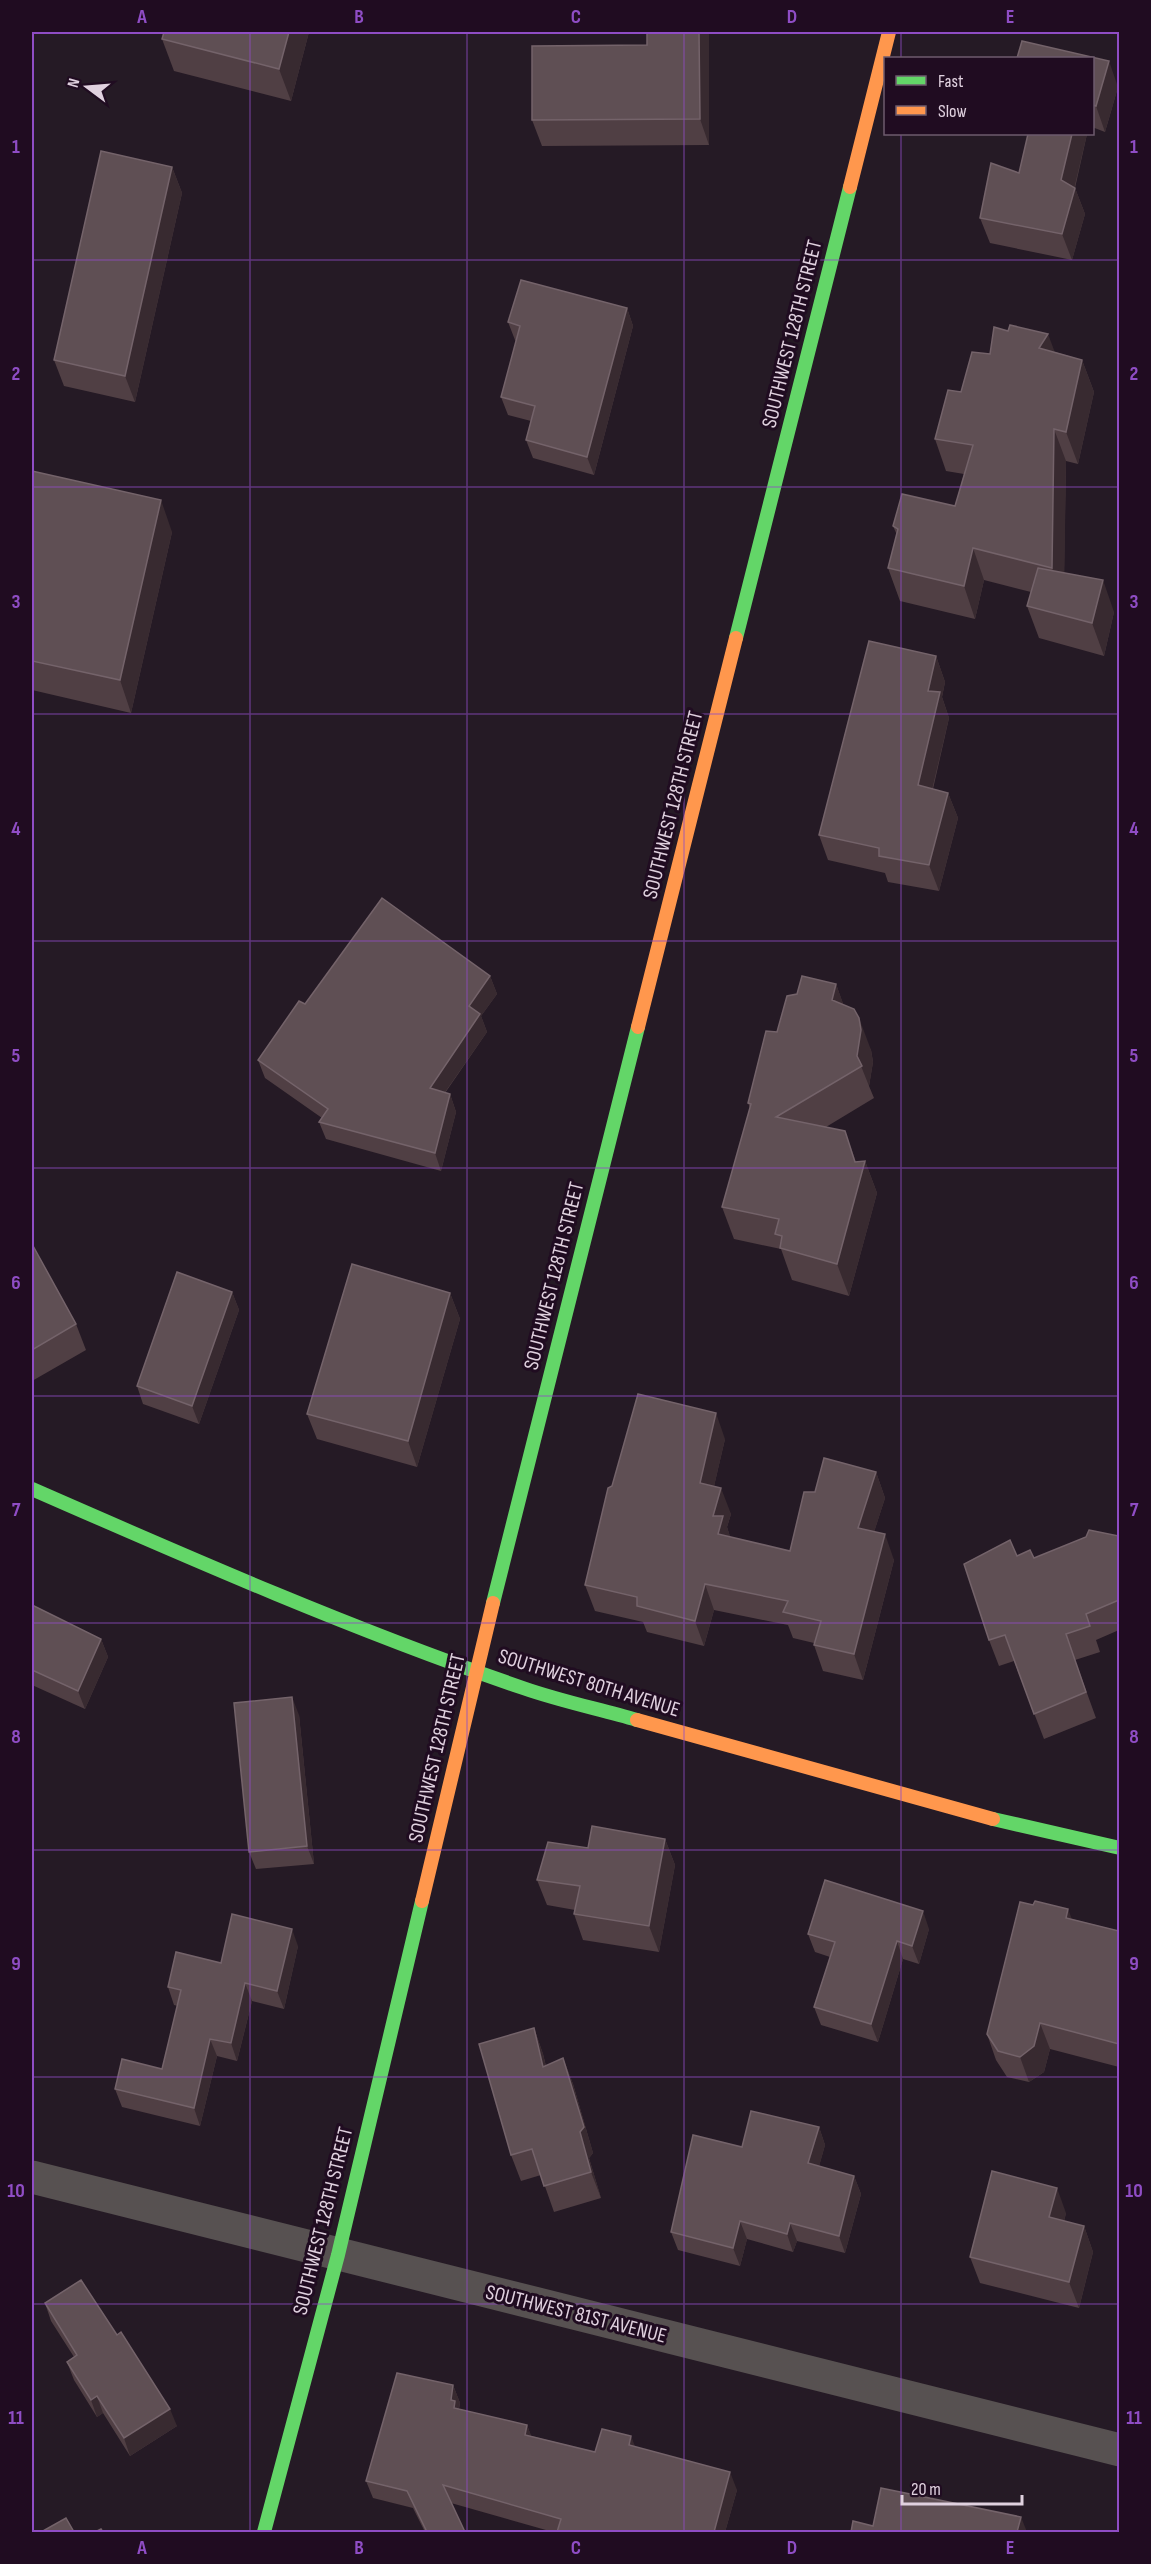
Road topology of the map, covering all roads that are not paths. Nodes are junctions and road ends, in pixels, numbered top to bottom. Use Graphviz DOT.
graph roads {
  1 [pos="889,32"];
  2 [pos="32,1489"];
  3 [pos="477,1671"];
  4 [pos="1119,1848"];
  5 [pos="32,2177"];
  6 [pos="338,2254"];
  7 [pos="1119,2450"];
  8 [pos="264,2532"];
  1 -- 3 [label="street, SOUTHWEST 128TH STREET"];
  2 -- 3 [label="street, SOUTHWEST 80TH AVENUE"];
  3 -- 4 [label="street, SOUTHWEST 80TH AVENUE"];
  3 -- 6 [label="street, SOUTHWEST 128TH STREET"];
  5 -- 6 [label="street, SOUTHWEST 81ST AVENUE"];
  6 -- 7 [label="street, SOUTHWEST 81ST AVENUE"];
  6 -- 8 [label="street, SOUTHWEST 128TH STREET"];
}
